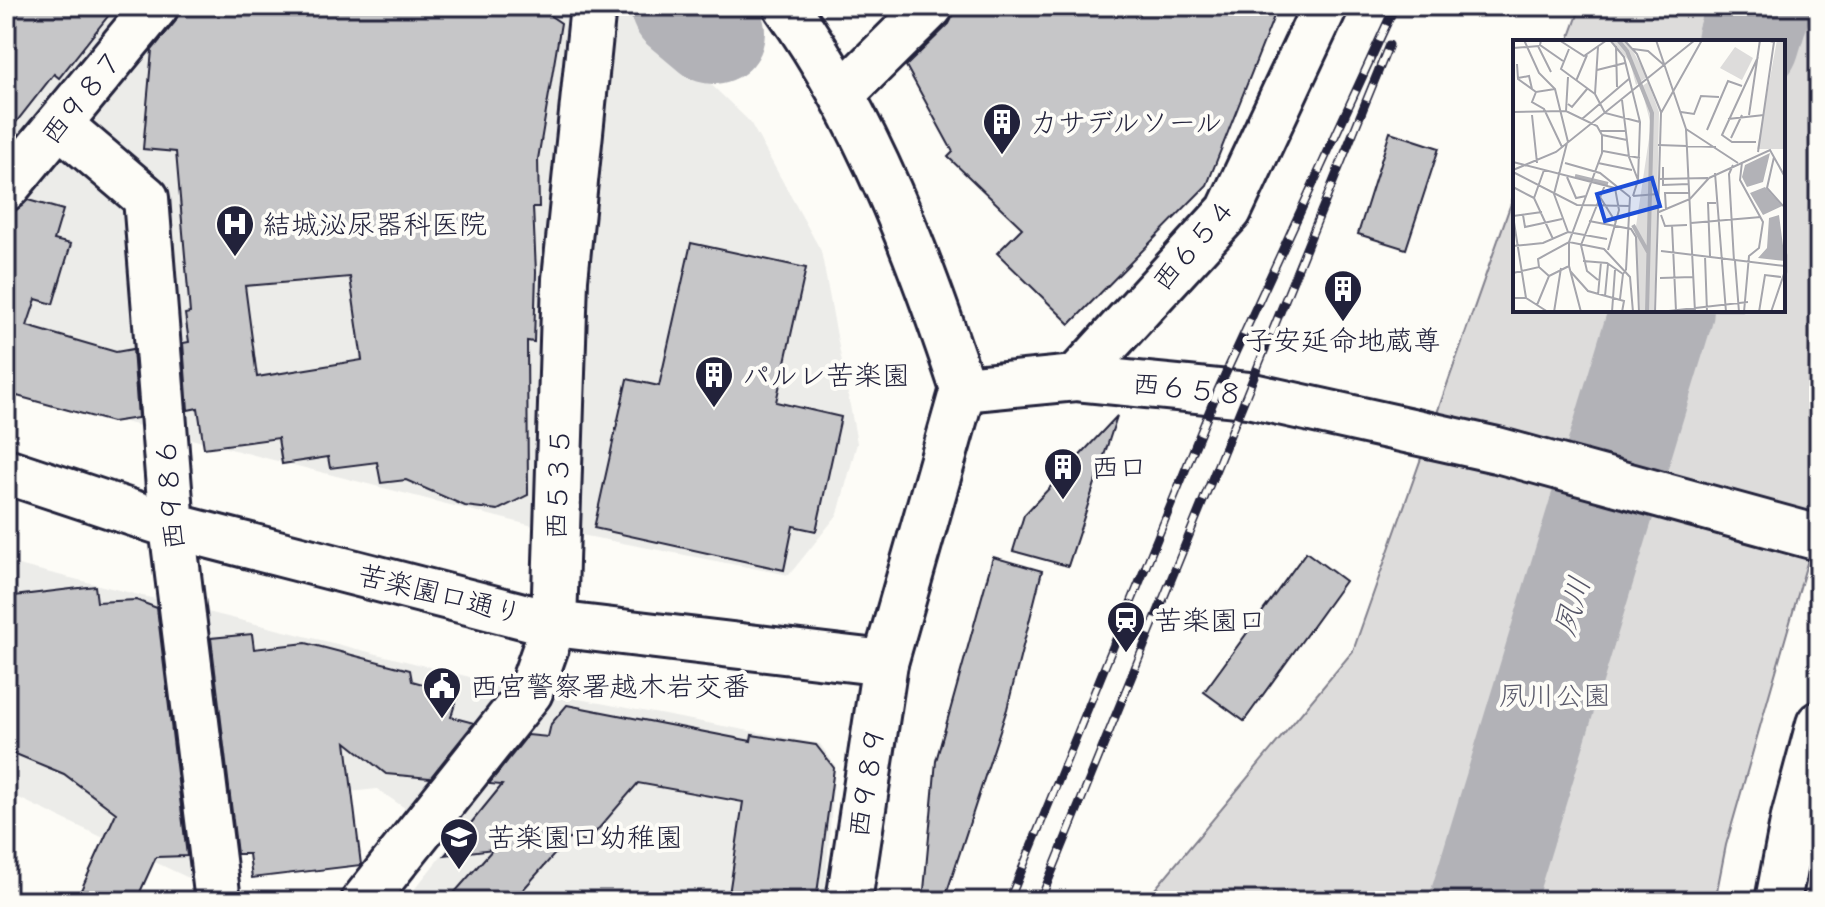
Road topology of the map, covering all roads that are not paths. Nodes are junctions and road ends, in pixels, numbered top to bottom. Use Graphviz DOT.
graph roads {
  1 [pos="156,6"];
  2 [pos="593,6"];
  3 [pos="786,6"];
  4 [pos="931,6"];
  5 [pos="1325,6"];
  6 [pos="842,94"];
  7 [pos="60,125"];
  8 [pos="6,188"];
  9 [pos="1076,378"];
  10 [pos="963,389"];
  11 [pos="6,471"];
  12 [pos="172,526"];
  13 [pos="1819,538"];
  14 [pos="554,624"];
  15 [pos="885,663"];
  16 [pos="1819,724"];
  17 [pos="218,901"];
  18 [pos="364,901"];
  19 [pos="849,901"];
  20 [pos="1778,901"];
  1 -- 7 [label="street, 西９８７"];
  2 -- 14 [label="street, 西５３５"];
  3 -- 6 [label="street"];
  4 -- 6 [label="street"];
  5 -- 9 [label="street, 西６５４"];
  6 -- 10 [label="street"];
  7 -- 8 [label="street, 西９８７"];
  7 -- 12 [label="street, 西９８６"];
  9 -- 10 [label="street, 西６５８"];
  9 -- 13 [label="street, 西６５８"];
  10 -- 15 [label="street, 西９８９"];
  11 -- 12 [label="street, 苦楽園口通り"];
  12 -- 14 [label="street, 苦楽園口通り"];
  12 -- 17 [label="street, 西９８６"];
  14 -- 15 [label="street, 苦楽園口通り"];
  14 -- 18 [label="street, 西５３５"];
  15 -- 19 [label="street, 西９８９"];
  16 -- 20 [label="street"];
}
